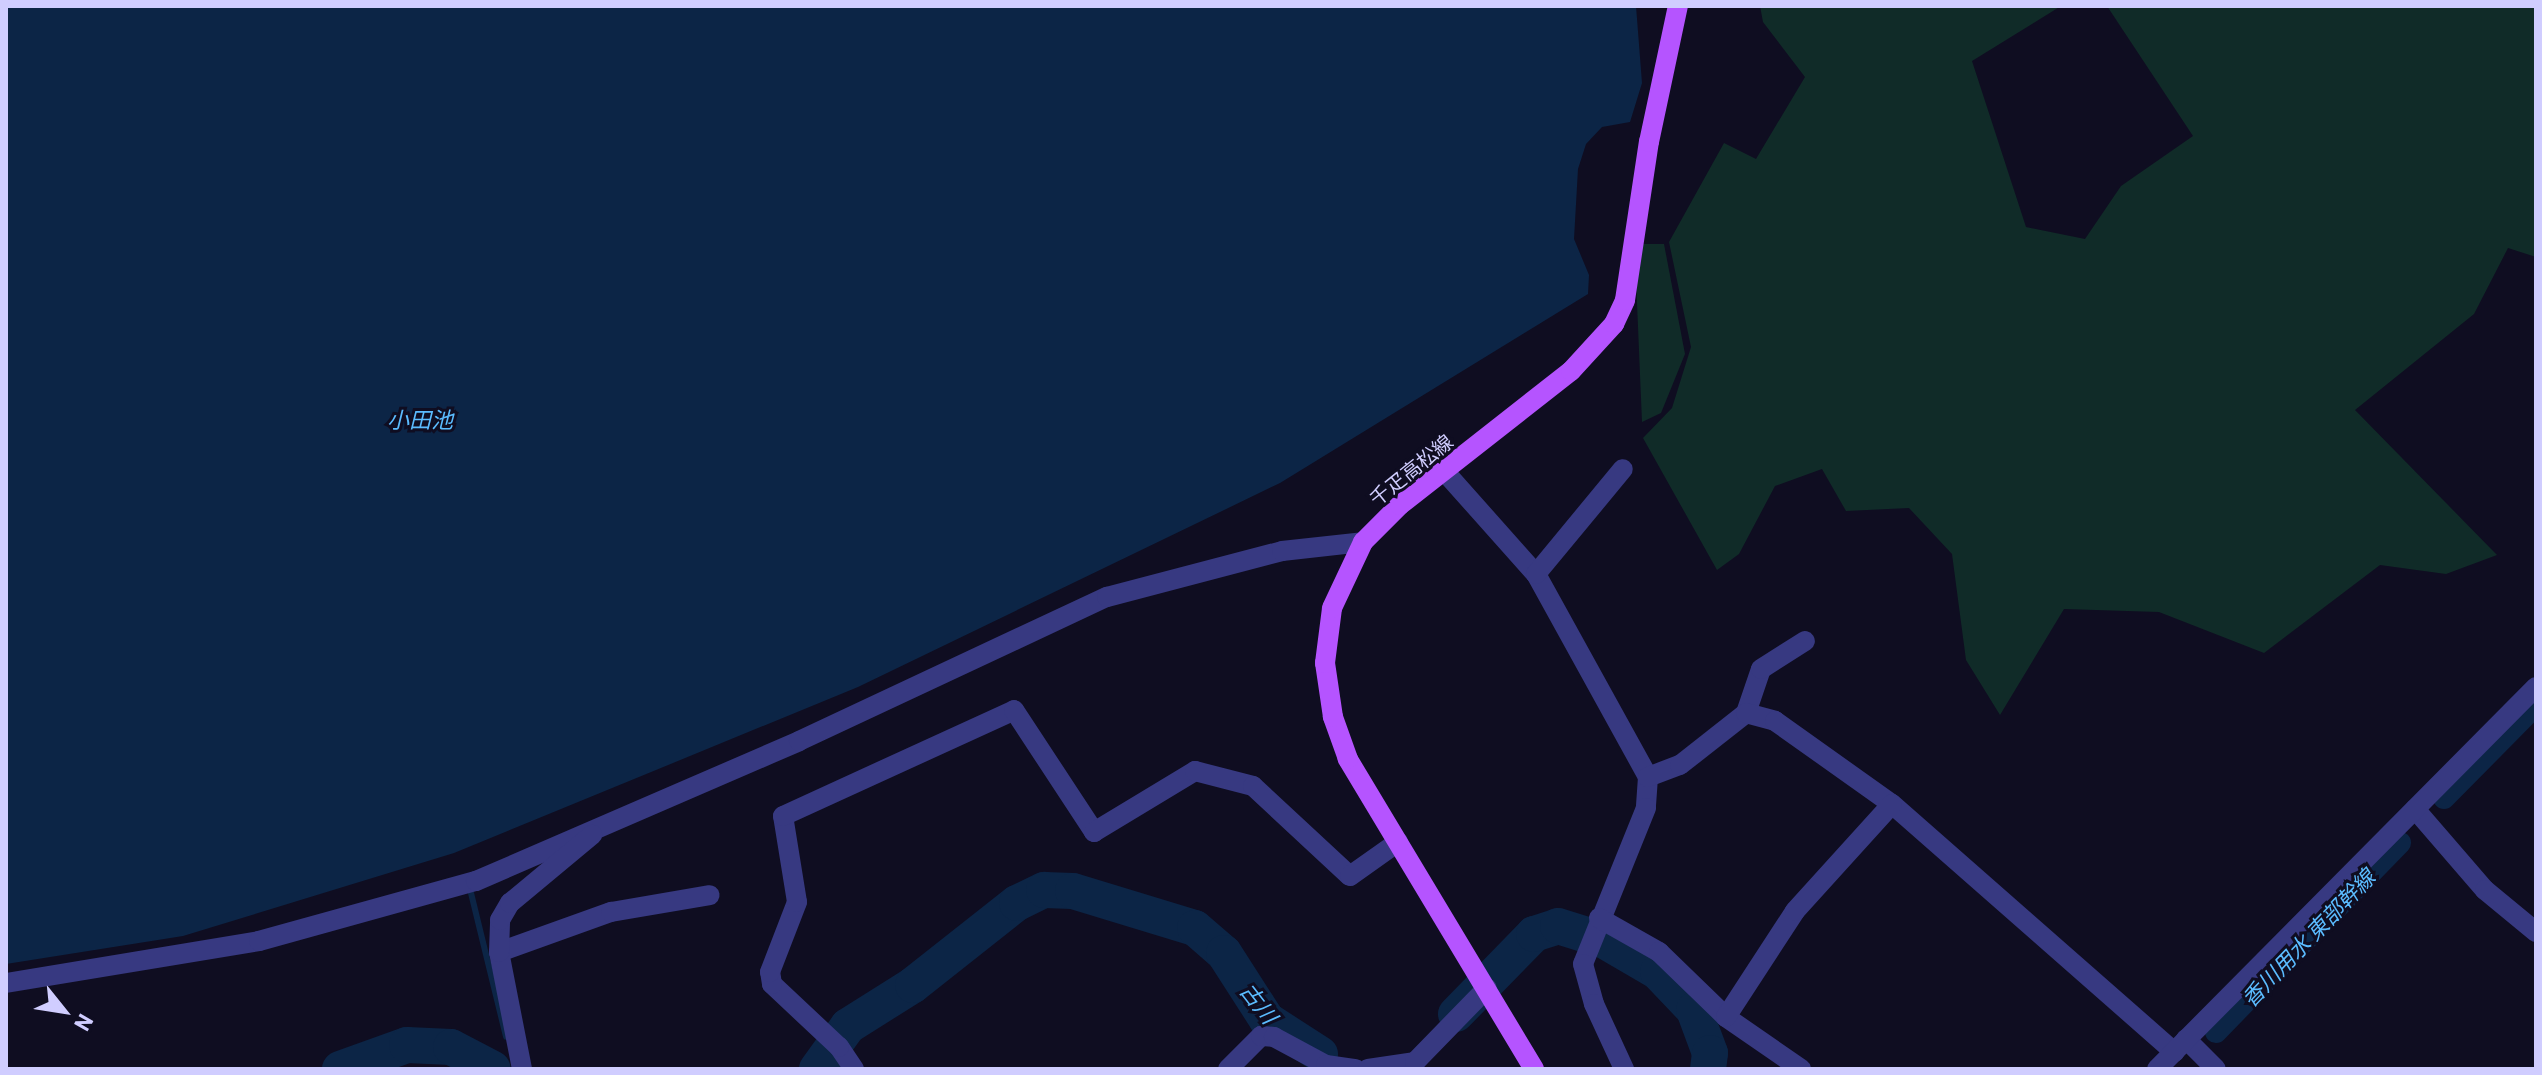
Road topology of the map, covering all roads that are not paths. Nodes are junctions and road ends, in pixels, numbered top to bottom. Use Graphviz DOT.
graph roads {
  1 [pos="1678,6"];
  2 [pos="1623,469"];
  3 [pos="1445,472"];
  4 [pos="1363,542"];
  5 [pos="1536,574"];
  6 [pos="1805,641"];
  7 [pos="2536,687"];
  8 [pos="1746,713"];
  9 [pos="1648,777"];
  10 [pos="1892,804"];
  11 [pos="2415,809"];
  12 [pos="606,821"];
  13 [pos="1398,842"];
  14 [pos="710,895"];
  15 [pos="1597,923"];
  16 [pos="2536,932"];
  17 [pos="499,952"];
  18 [pos="1482,980"];
  19 [pos="6,983"];
  20 [pos="1726,1017"];
  21 [pos="2180,1046"];
  22 [pos="522,1069"];
  23 [pos="854,1069"];
  24 [pos="1228,1069"];
  25 [pos="1356,1069"];
  26 [pos="1368,1069"];
  27 [pos="1534,1069"];
  28 [pos="1624,1069"];
  29 [pos="1801,1069"];
  30 [pos="2157,1069"];
  31 [pos="2216,1069"];
  1 -- 3 [label="main road, 千疋高松線"];
  2 -- 5 [label="street"];
  3 -- 4 [label="main road, 千疋高松線"];
  3 -- 5 [label="street"];
  4 -- 12 [label="street"];
  4 -- 13 [label="main road, 千疋高松線"];
  5 -- 9 [label="street"];
  6 -- 8 [label="street"];
  7 -- 11 [label="street"];
  8 -- 9 [label="street"];
  8 -- 10 [label="street"];
  9 -- 15 [label="street"];
  10 -- 20 [label="street"];
  10 -- 21 [label="street"];
  11 -- 16 [label="street"];
  11 -- 21 [label="street"];
  12 -- 17 [label="street"];
  12 -- 19 [label="street"];
  13 -- 18 [label="main road, 千疋高松線"];
  13 -- 23 [label="street"];
  14 -- 17 [label="street"];
  15 -- 20 [label="street"];
  15 -- 28 [label="street"];
  17 -- 22 [label="street"];
  18 -- 26 [label="street"];
  18 -- 27 [label="main road, 千疋高松線"];
  20 -- 29 [label="street"];
  21 -- 30 [label="street"];
  21 -- 31 [label="street"];
  24 -- 25 [label="street"];
}
